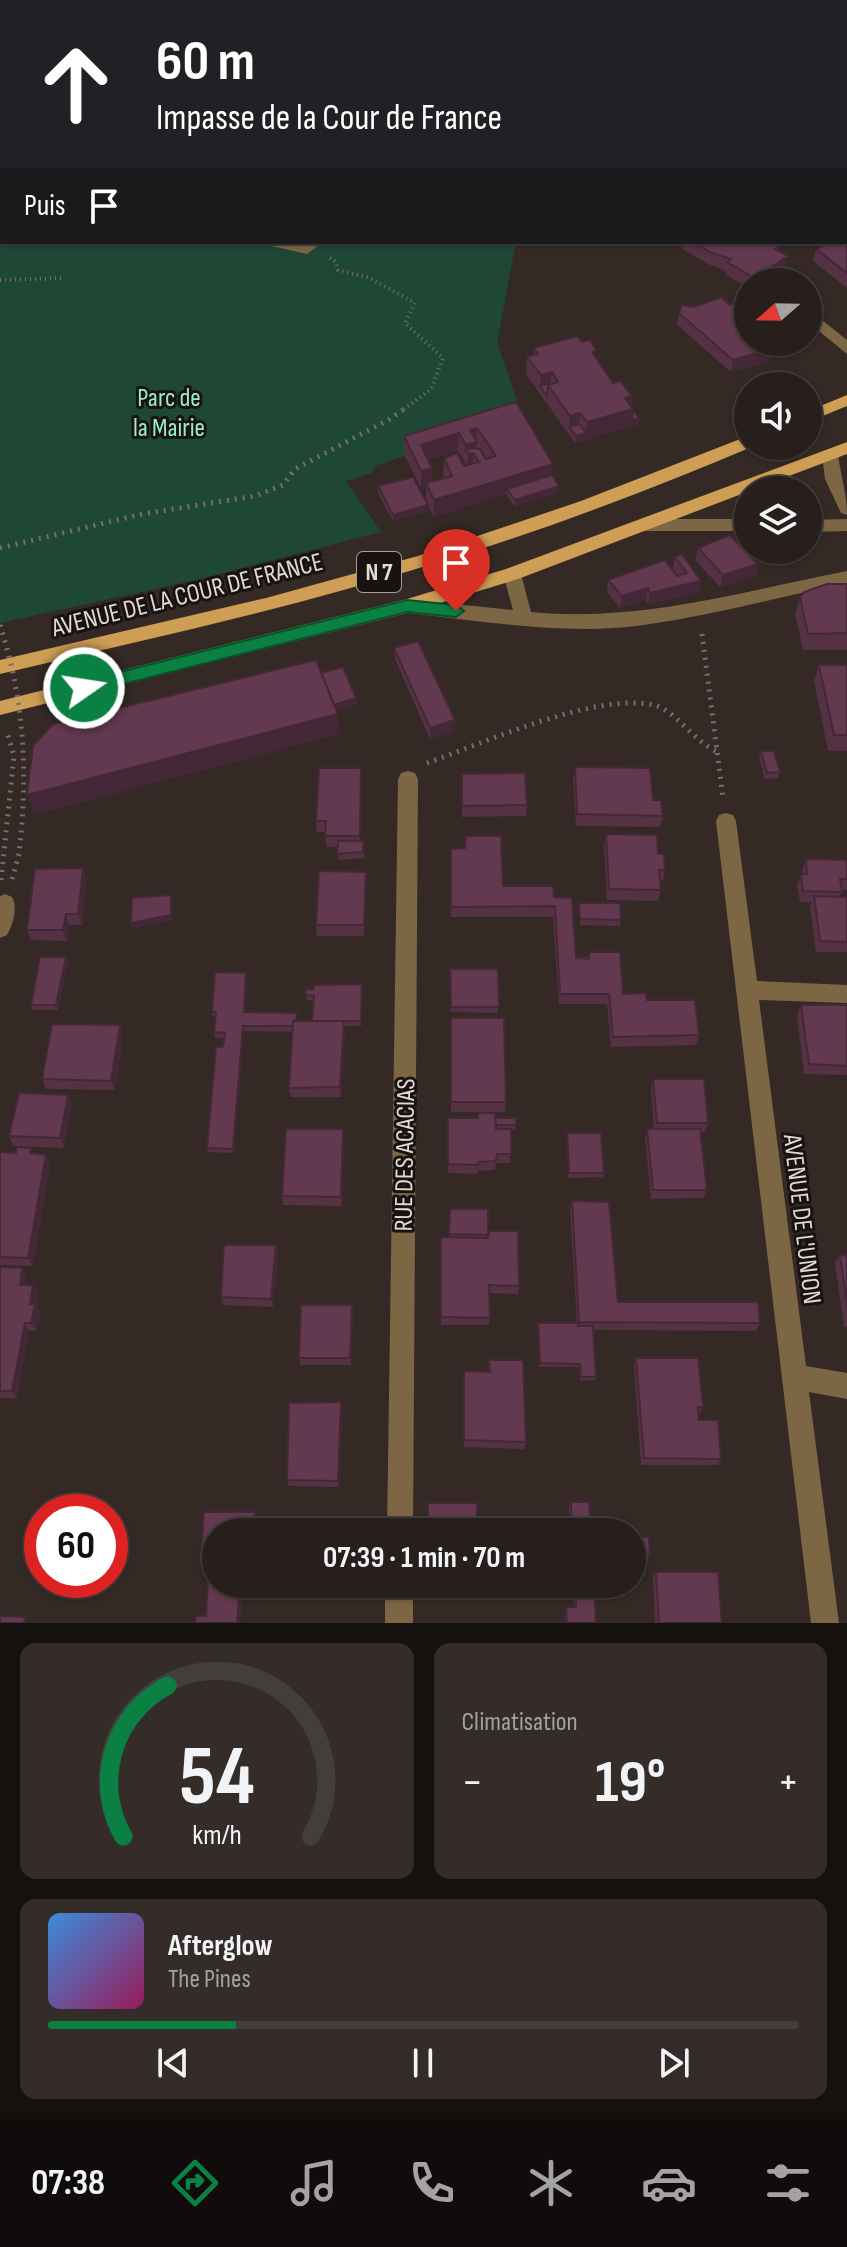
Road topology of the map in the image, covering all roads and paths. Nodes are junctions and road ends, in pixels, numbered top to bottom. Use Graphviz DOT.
graph roads {
  1 [pos="281,244"];
  2 [pos="318,248"];
  3 [pos="64,278"];
  4 [pos="0,280"];
  5 [pos="822,327"];
  6 [pos="847,349"];
  7 [pos="847,400"];
  8 [pos="822,411"];
  9 [pos="734,447"];
  10 [pos="838,451"];
  11 [pos="847,509"];
  12 [pos="644,525"];
  13 [pos="734,525"];
  14 [pos="847,525"];
  15 [pos="822,526"];
  16 [pos="0,548"];
  17 [pos="512,574"];
  18 [pos="847,577"];
  19 [pos="407,606"];
  20 [pos="524,619"];
  21 [pos="0,625"];
  22 [pos="703,636"];
  23 [pos="0,667"];
  24 [pos="0,708"];
  25 [pos="718,752"];
  26 [pos="14,756"];
  27 [pos="408,779"];
  28 [pos="725,812"];
  29 [pos="19,854"];
  30 [pos="2,898"];
  31 [pos="0,929"];
  32 [pos="745,990"];
  33 [pos="847,994"];
  34 [pos="794,1377"];
  35 [pos="847,1386"];
  36 [pos="400,1518"];
  37 [pos="399,1598"];
  38 [pos="399,1623"];
  39 [pos="825,1623"];
  1 -- 2 [label="street"];
  2 -- 16 [label="path"];
  3 -- 4 [label="path"];
  5 -- 6 [label="street"];
  7 -- 8 [label="main road"];
  9 -- 23 [label="main road, AVENUE DE LA COUR DE FRANCE / N 7"];
  10 -- 11 [label="street"];
  10 -- 12 [label="main road, N 7"];
  12 -- 13 [label="street"];
  12 -- 17 [label="main road, N 7"];
  14 -- 15 [label="street"];
  17 -- 19 [label="main road, N 7"];
  17 -- 20 [label="street"];
  18 -- 20 [label="street"];
  19 -- 20 [label="street"];
  19 -- 24 [label="main road, N 7"];
  21 -- 29 [label="path, bridge"];
  22 -- 25 [label="path"];
  25 -- 27 [label="path"];
  25 -- 28 [label="path"];
  26 -- 30 [label="path"];
  27 -- 36 [label="street, RUE DES ACACIAS"];
  28 -- 32 [label="street, AVENUE DE L'UNION"];
  30 -- 31 [label="street"];
  32 -- 33 [label="street"];
  32 -- 34 [label="street, AVENUE DE L'UNION"];
  34 -- 35 [label="street"];
  34 -- 39 [label="street, AVENUE DE L'UNION"];
  37 -- 38 [label="street"];
}
